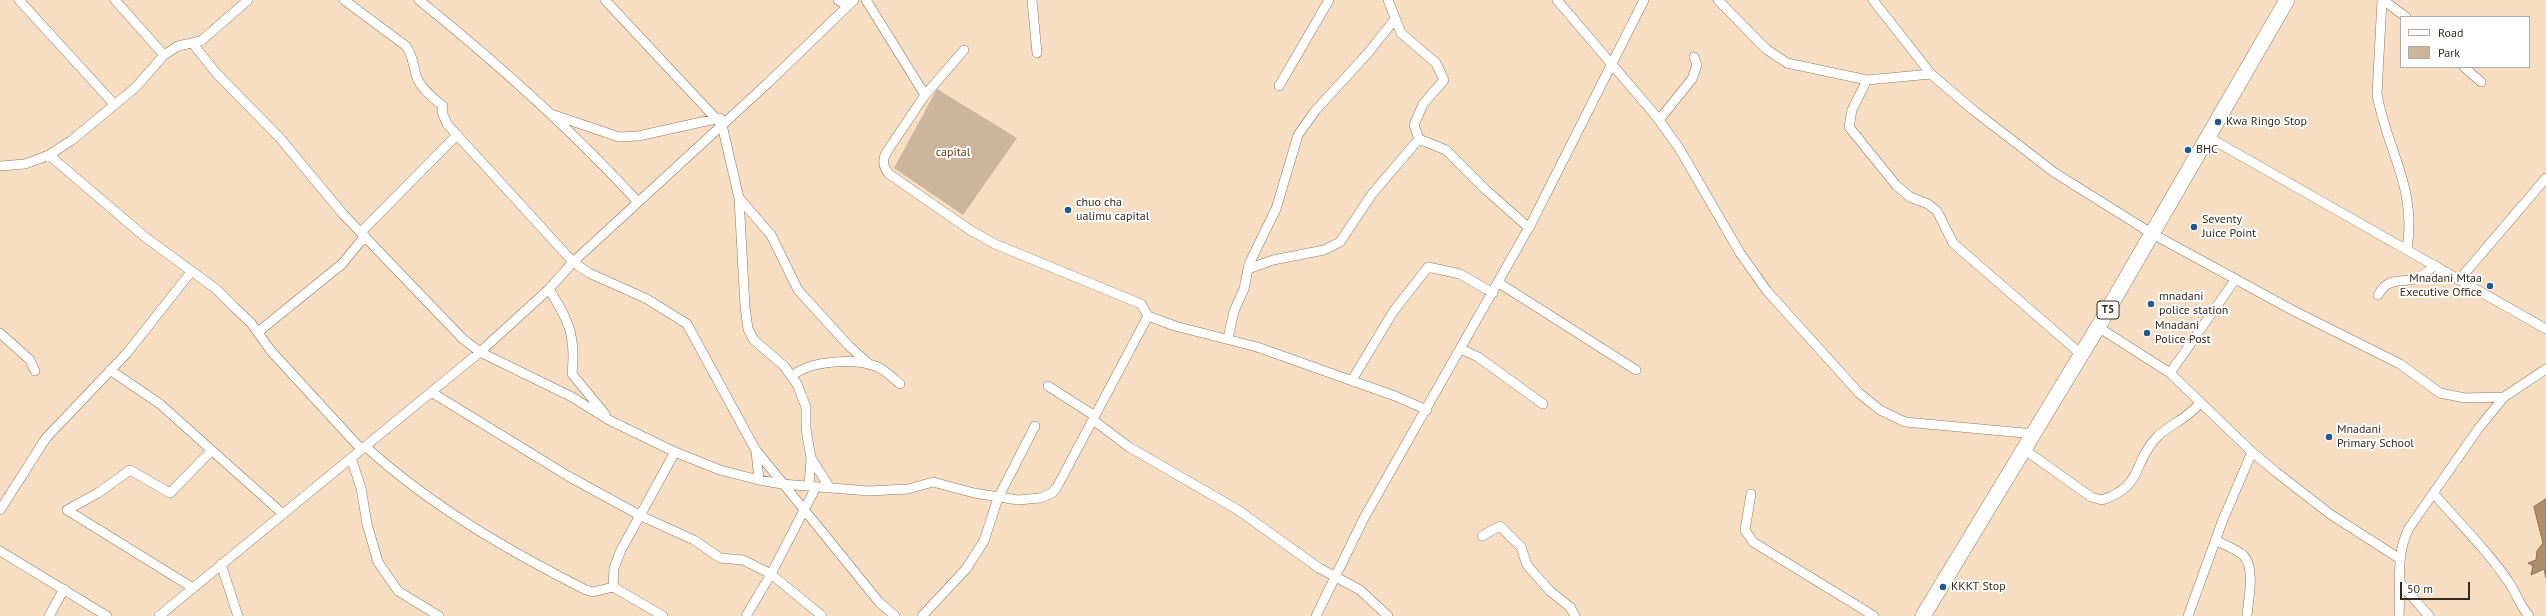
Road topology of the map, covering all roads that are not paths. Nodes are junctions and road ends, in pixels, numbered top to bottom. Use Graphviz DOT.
graph roads {
  1 [pos="19,0"];
  2 [pos="115,0"];
  3 [pos="248,0"];
  4 [pos="344,0"];
  5 [pos="419,0"];
  6 [pos="605,0"];
  7 [pos="838,0"];
  8 [pos="866,0"];
  9 [pos="1032,0"];
  10 [pos="1329,0"];
  11 [pos="1388,0"];
  12 [pos="1557,0"];
  13 [pos="1644,0"];
  14 [pos="1718,0"];
  15 [pos="1873,0"];
  16 [pos="2287,0"];
  17 [pos="2383,0"];
  18 [pos="851,3"];
  19 [pos="2405,16"];
  20 [pos="1395,19"];
  21 [pos="193,44"];
  22 [pos="964,50"];
  23 [pos="1037,54"];
  24 [pos="164,55"];
  25 [pos="1694,57"];
  26 [pos="1610,64"];
  27 [pos="2465,68"];
  28 [pos="1931,74"];
  29 [pos="1867,80"];
  30 [pos="2481,82"];
  31 [pos="1279,86"];
  32 [pos="925,95"];
  33 [pos="114,104"];
  34 [pos="549,113"];
  35 [pos="1659,120"];
  36 [pos="719,122"];
  37 [pos="456,136"];
  38 [pos="2208,137"];
  39 [pos="1419,139"];
  40 [pos="49,155"];
  41 [pos="0,166"];
  42 [pos="2546,178"];
  43 [pos="739,198"];
  44 [pos="638,202"];
  45 [pos="1529,228"];
  46 [pos="363,234"];
  47 [pos="2151,234"];
  48 [pos="2407,249"];
  49 [pos="573,262"];
  50 [pos="2435,265"];
  51 [pos="1248,269"];
  52 [pos="191,272"];
  53 [pos="2235,280"];
  54 [pos="2459,280"];
  55 [pos="1499,283"];
  56 [pos="549,289"];
  57 [pos="1493,293"];
  58 [pos="2378,295"];
  59 [pos="1148,316"];
  60 [pos="2098,327"];
  61 [pos="2546,329"];
  62 [pos="258,332"];
  63 [pos="0,333"];
  64 [pos="1228,338"];
  65 [pos="1461,349"];
  66 [pos="480,352"];
  67 [pos="2082,355"];
  68 [pos="870,365"];
  69 [pos="2546,369"];
  70 [pos="110,370"];
  71 [pos="1636,370"];
  72 [pos="35,371"];
  73 [pos="2170,373"];
  74 [pos="792,376"];
  75 [pos="1352,380"];
  76 [pos="900,384"];
  77 [pos="1048,386"];
  78 [pos="430,392"];
  79 [pos="2504,397"];
  80 [pos="2200,403"];
  81 [pos="1543,404"];
  82 [pos="1427,410"];
  83 [pos="1094,418"];
  84 [pos="609,420"];
  85 [pos="1034,426"];
  86 [pos="2035,434"];
  87 [pos="363,447"];
  88 [pos="756,449"];
  89 [pos="2025,450"];
  90 [pos="211,451"];
  91 [pos="675,452"];
  92 [pos="2252,452"];
  93 [pos="351,458"];
  94 [pos="811,458"];
  95 [pos="759,480"];
  96 [pos="782,484"];
  97 [pos="813,486"];
  98 [pos="830,488"];
  99 [pos="1751,494"];
  100 [pos="2434,494"];
  101 [pos="998,498"];
  102 [pos="0,510"];
  103 [pos="804,512"];
  104 [pos="283,514"];
  105 [pos="641,516"];
  106 [pos="1482,536"];
  107 [pos="2216,540"];
  108 [pos="0,551"];
  109 [pos="2400,559"];
  110 [pos="221,564"];
  111 [pos="771,574"];
  112 [pos="1335,577"];
  113 [pos="2401,584"];
  114 [pos="613,587"];
  115 [pos="193,588"];
  116 [pos="64,589"];
  117 [pos="49,616"];
  118 [pos="107,616"];
  119 [pos="159,616"];
  120 [pos="238,616"];
  121 [pos="439,616"];
  122 [pos="663,616"];
  123 [pos="746,616"];
  124 [pos="822,616"];
  125 [pos="895,616"];
  126 [pos="922,616"];
  127 [pos="1316,616"];
  128 [pos="1388,616"];
  129 [pos="1574,616"];
  130 [pos="1874,616"];
  131 [pos="1923,616"];
  132 [pos="2188,616"];
  133 [pos="2247,616"];
  134 [pos="2399,616"];
  135 [pos="2429,616"];
  136 [pos="2529,616"];
  1 -- 33 [label="street"];
  2 -- 24 [label="street"];
  3 -- 21 [label="street"];
  4 -- 37 [label="street"];
  5 -- 34 [label="street"];
  6 -- 36 [label="street"];
  7 -- 18 [label="street"];
  8 -- 32 [label="street"];
  9 -- 23 [label="street"];
  10 -- 31 [label="street"];
  11 -- 20 [label="street"];
  12 -- 26 [label="street"];
  13 -- 26 [label="street"];
  14 -- 29 [label="street"];
  15 -- 28 [label="street"];
  16 -- 38 [label="highway, T5"];
  17 -- 19 [label="street"];
  17 -- 48 [label="street"];
  18 -- 36 [label="street"];
  20 -- 39 [label="street"];
  20 -- 51 [label="street"];
  21 -- 24 [label="street"];
  21 -- 46 [label="street"];
  22 -- 32 [label="street"];
  24 -- 33 [label="street"];
  25 -- 35 [label="street"];
  26 -- 35 [label="street"];
  26 -- 45 [label="street"];
  27 -- 30 [label="street"];
  28 -- 29 [label="street"];
  28 -- 47 [label="street"];
  29 -- 67 [label="street"];
  32 -- 59 [label="street"];
  33 -- 40 [label="street"];
  34 -- 36 [label="street"];
  34 -- 44 [label="street"];
  35 -- 86 [label="street"];
  36 -- 43 [label="street"];
  36 -- 44 [label="street"];
  37 -- 46 [label="street"];
  37 -- 49 [label="street"];
  38 -- 47 [label="highway, T5"];
  38 -- 48 [label="street"];
  39 -- 45 [label="street"];
  39 -- 51 [label="street"];
  40 -- 41 [label="street"];
  40 -- 52 [label="street"];
  42 -- 54 [label="street"];
  43 -- 68 [label="street"];
  43 -- 74 [label="street"];
  44 -- 49 [label="street"];
  45 -- 55 [label="street"];
  46 -- 62 [label="street"];
  46 -- 66 [label="street"];
  47 -- 53 [label="street"];
  47 -- 60 [label="highway, T5"];
  48 -- 50 [label="street"];
  49 -- 56 [label="street"];
  49 -- 88 [label="street"];
  50 -- 54 [label="street"];
  50 -- 58 [label="street"];
  51 -- 64 [label="street"];
  52 -- 62 [label="street"];
  52 -- 70 [label="street"];
  53 -- 73 [label="street"];
  53 -- 79 [label="street"];
  54 -- 61 [label="street"];
  55 -- 57 [label="street"];
  55 -- 71 [label="street"];
  56 -- 66 [label="street"];
  56 -- 84 [label="street"];
  57 -- 65 [label="street"];
  57 -- 75 [label="street"];
  59 -- 64 [label="street"];
  59 -- 83 [label="street"];
  60 -- 67 [label="highway, T5"];
  60 -- 73 [label="street"];
  62 -- 87 [label="street"];
  63 -- 72 [label="street"];
  64 -- 75 [label="street"];
  65 -- 81 [label="street"];
  65 -- 82 [label="street"];
  66 -- 78 [label="street"];
  66 -- 84 [label="street"];
  67 -- 86 [label="highway, T5"];
  68 -- 74 [label="street"];
  68 -- 76 [label="street"];
  69 -- 79 [label="street"];
  70 -- 90 [label="street"];
  70 -- 102 [label="street"];
  73 -- 80 [label="street"];
  74 -- 94 [label="street"];
  75 -- 82 [label="street"];
  77 -- 83 [label="street"];
  78 -- 87 [label="street"];
  78 -- 105 [label="street"];
  79 -- 100 [label="street"];
  80 -- 89 [label="street"];
  80 -- 92 [label="street"];
  82 -- 112 [label="street"];
  83 -- 101 [label="street"];
  83 -- 112 [label="street"];
  84 -- 91 [label="street"];
  85 -- 101 [label="street"];
  86 -- 89 [label="highway, T5"];
  87 -- 93 [label="street"];
  87 -- 114 [label="street"];
  88 -- 95 [label="street"];
  88 -- 96 [label="street"];
  89 -- 131 [label="highway, T5"];
  90 -- 104 [label="street"];
  90 -- 115 [label="street"];
  91 -- 95 [label="street"];
  91 -- 105 [label="street"];
  92 -- 107 [label="street"];
  92 -- 109 [label="street"];
  93 -- 104 [label="street"];
  93 -- 121 [label="street"];
  94 -- 97 [label="street"];
  94 -- 98 [label="street"];
  95 -- 96 [label="street"];
  96 -- 97 [label="street"];
  96 -- 103 [label="street"];
  97 -- 98 [label="street"];
  97 -- 103 [label="street"];
  98 -- 101 [label="street"];
  99 -- 130 [label="street"];
  100 -- 109 [label="street"];
  100 -- 136 [label="street"];
  101 -- 126 [label="street"];
  103 -- 111 [label="street"];
  103 -- 125 [label="street"];
  104 -- 110 [label="street"];
  105 -- 111 [label="street"];
  105 -- 114 [label="street"];
  106 -- 129 [label="street"];
  107 -- 132 [label="street"];
  107 -- 133 [label="street"];
  108 -- 116 [label="street"];
  109 -- 113 [label="street"];
  110 -- 115 [label="street"];
  110 -- 120 [label="street"];
  111 -- 123 [label="street"];
  111 -- 124 [label="street"];
  112 -- 127 [label="street"];
  112 -- 128 [label="street"];
  113 -- 134 [label="street"];
  113 -- 135 [label="street"];
  114 -- 122 [label="street"];
  115 -- 119 [label="street"];
  116 -- 117 [label="street"];
  116 -- 118 [label="street"];
}
